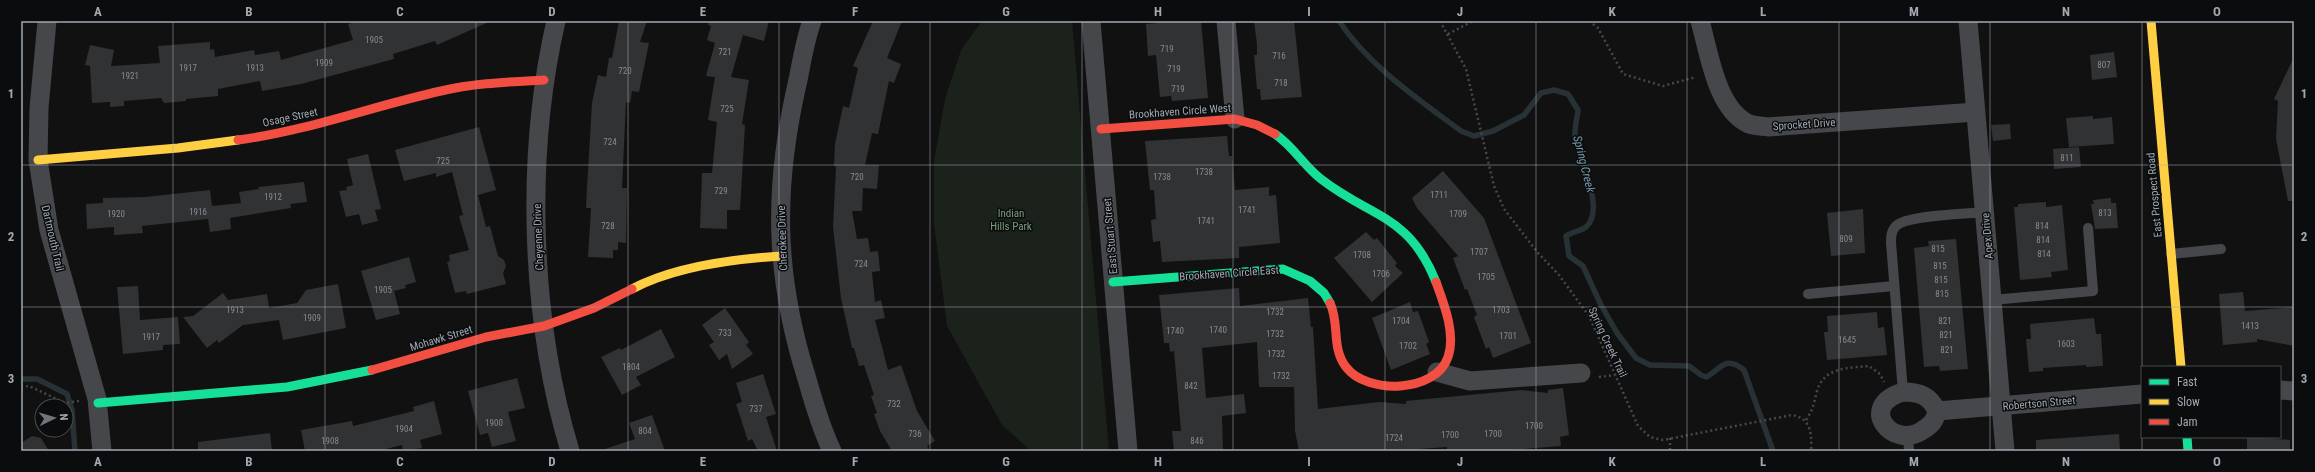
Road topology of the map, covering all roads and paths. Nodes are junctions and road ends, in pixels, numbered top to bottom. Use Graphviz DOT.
graph roads {
  1 [pos="48,21"];
  2 [pos="556,21"];
  3 [pos="812,21"];
  4 [pos="1092,21"];
  5 [pos="1226,21"];
  6 [pos="1440,21"];
  7 [pos="1473,21"];
  8 [pos="1589,21"];
  9 [pos="1700,21"];
  10 [pos="1968,21"];
  11 [pos="2151,21"];
  12 [pos="1448,34"];
  13 [pos="1715,72"];
  14 [pos="544,80"];
  15 [pos="1976,112"];
  16 [pos="1235,119"];
  17 [pos="1101,129"];
  18 [pos="38,160"];
  19 [pos="1985,212"];
  20 [pos="2088,228"];
  21 [pos="2221,249"];
  22 [pos="2171,254"];
  23 [pos="781,256"];
  24 [pos="1113,282"];
  25 [pos="1894,286"];
  26 [pos="1808,294"];
  27 [pos="1992,300"];
  28 [pos="544,326"];
  29 [pos="2181,366"];
  30 [pos="1437,372"];
  31 [pos="1581,373"];
  32 [pos="21,387"];
  33 [pos="2281,390"];
  34 [pos="2294,391"];
  35 [pos="1899,394"];
  36 [pos="2141,394"];
  37 [pos="77,401"];
  38 [pos="98,403"];
  39 [pos="2001,406"];
  40 [pos="1937,411"];
  41 [pos="1806,420"];
  42 [pos="1670,438"];
  43 [pos="2187,438"];
  44 [pos="1909,443"];
  45 [pos="102,451"];
  46 [pos="570,451"];
  47 [pos="832,451"];
  48 [pos="1128,451"];
  49 [pos="1670,451"];
  50 [pos="1812,451"];
  51 [pos="2005,451"];
  52 [pos="2188,451"];
  1 -- 18 [label="street, Dartmouth Trail"];
  2 -- 14 [label="street, Cheyenne Drive"];
  3 -- 23 [label="street, Cherokee Drive"];
  4 -- 17 [label="street, East Stuart Street"];
  5 -- 16 [label="street"];
  6 -- 12 [label="path, Spring Creek Trail"];
  7 -- 12 [label="path"];
  8 -- 13 [label="path"];
  9 -- 13 [label="street, Sprocket Drive"];
  10 -- 15 [label="street, Apex Drive"];
  11 -- 22 [label="street, East Prospect Road"];
  12 -- 42 [label="path, Spring Creek Trail"];
  13 -- 15 [label="street, Sprocket Drive"];
  14 -- 18 [label="street, Osage Street"];
  14 -- 28 [label="street, Cheyenne Drive"];
  15 -- 19 [label="street, Apex Drive"];
  16 -- 17 [label="street, Brookhaven Circle West"];
  16 -- 30 [label="street, Brookhaven Circle West"];
  17 -- 24 [label="street, East Stuart Street"];
  18 -- 38 [label="street, Dartmouth Trail"];
  19 -- 25 [label="lane"];
  19 -- 27 [label="street, Apex Drive"];
  20 -- 27 [label="lane"];
  21 -- 22 [label="lane"];
  22 -- 29 [label="street, East Prospect Road"];
  23 -- 28 [label="street, Mohawk Street"];
  23 -- 47 [label="street, Cherokee Drive"];
  24 -- 30 [label="street, Brookhaven Circle East"];
  24 -- 48 [label="street, East Stuart Street"];
  25 -- 26 [label="lane"];
  25 -- 35 [label="lane"];
  27 -- 39 [label="street, Apex Drive"];
  28 -- 38 [label="street, Mohawk Street"];
  28 -- 46 [label="street, Cheyenne Drive"];
  30 -- 31 [label="street"];
  32 -- 37 [label="path"];
  33 -- 34 [label="street"];
  35 -- 40 [label="street"];
  35 -- 41 [label="path"];
  35 -- 44 [label="street"];
  36 -- 39 [label="street, Robertson Street"];
  38 -- 45 [label="street, Dartmouth Trail"];
  39 -- 40 [label="street, Robertson Street"];
  39 -- 51 [label="street, Apex Drive"];
  40 -- 44 [label="street"];
  41 -- 42 [label="path, Spring Creek Trail"];
  41 -- 50 [label="path"];
  42 -- 49 [label="path"];
  43 -- 52 [label="street"];
}
